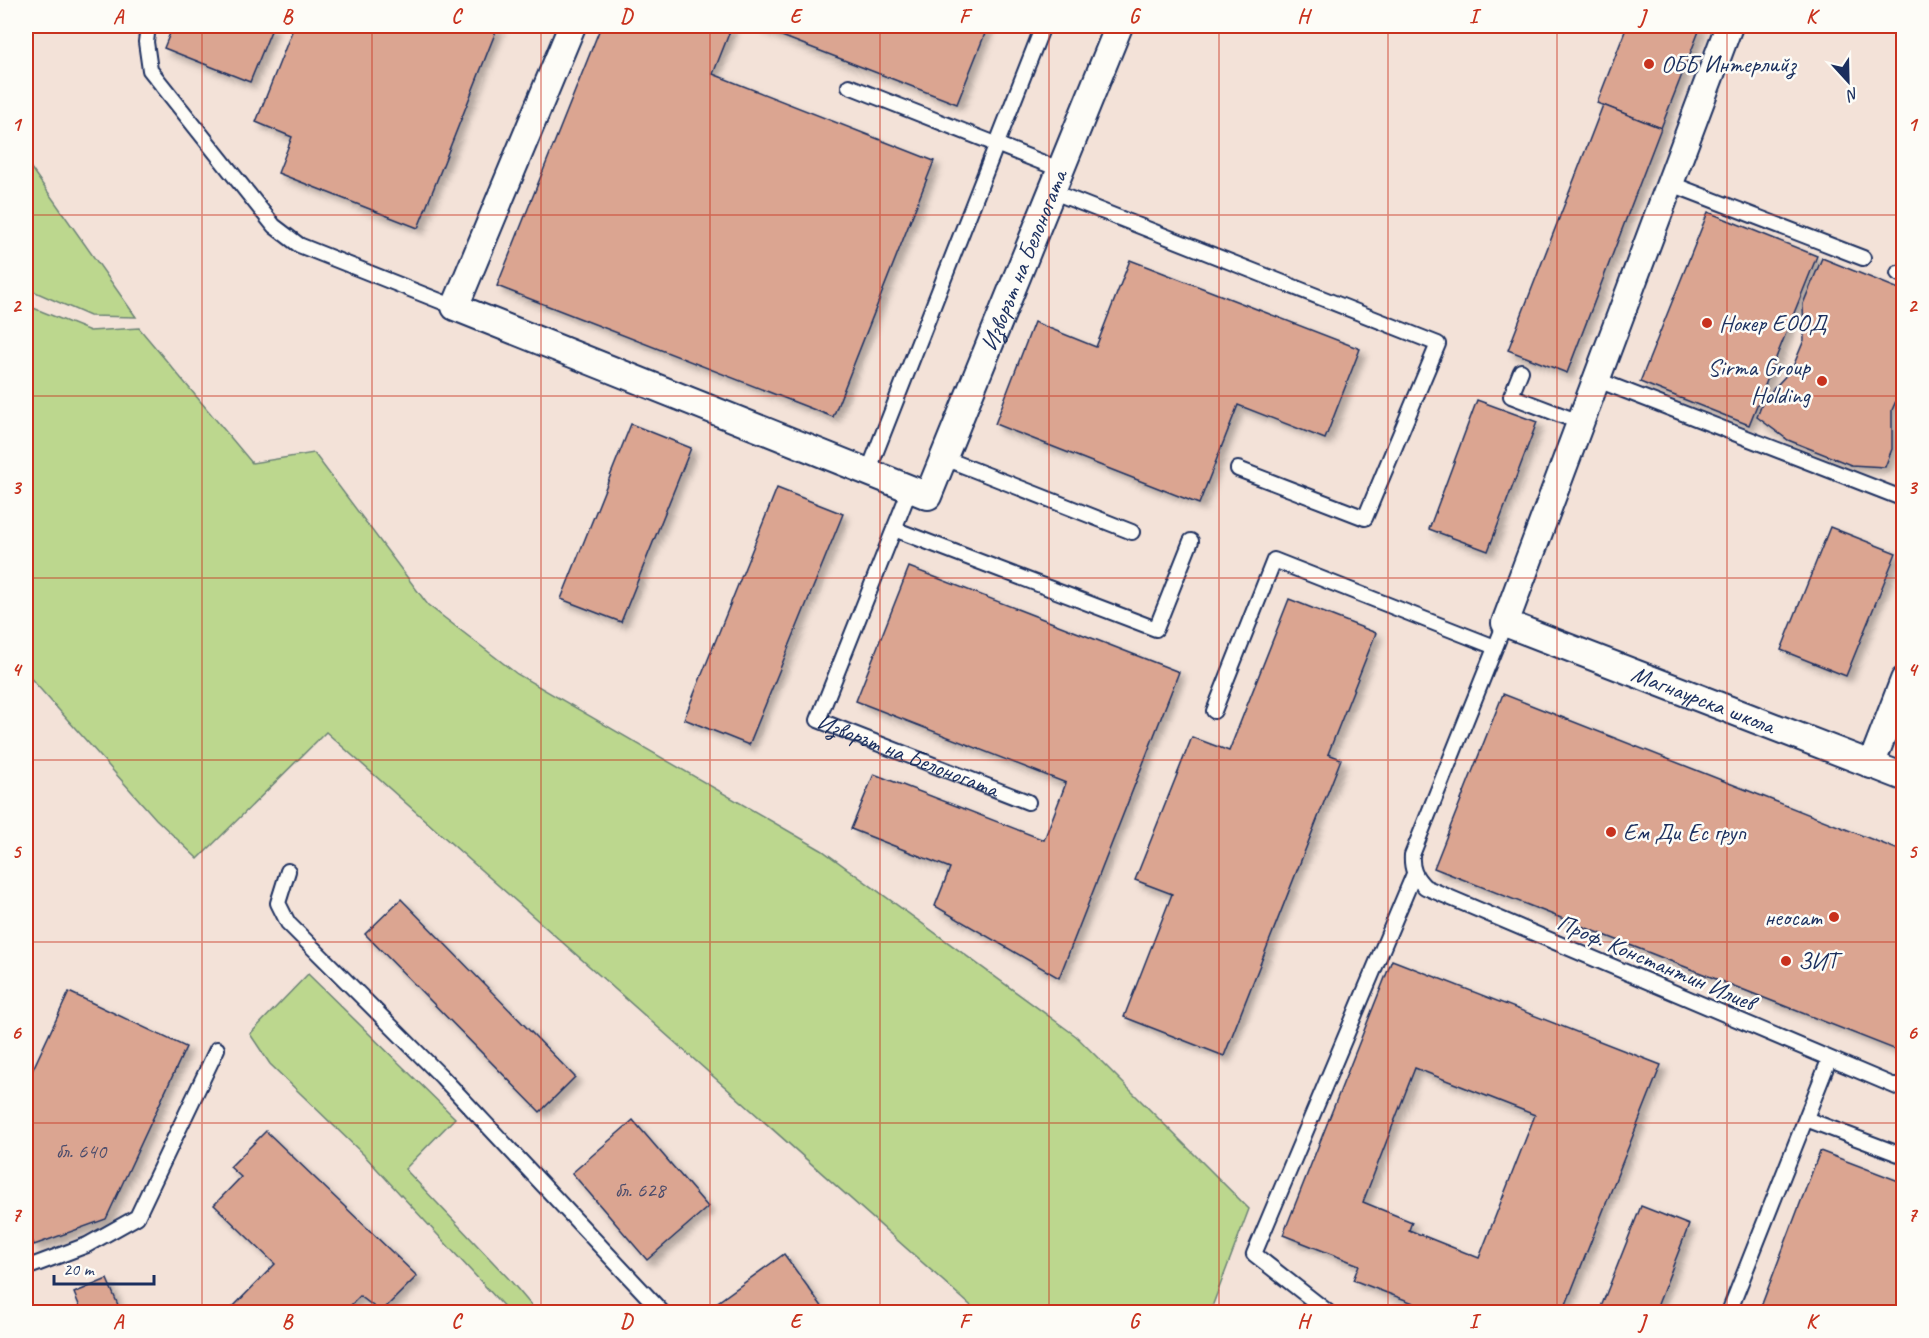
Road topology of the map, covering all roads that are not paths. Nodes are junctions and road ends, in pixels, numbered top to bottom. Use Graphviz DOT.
graph roads {
  1 [pos="148,26"];
  2 [pos="572,26"];
  3 [pos="1043,26"];
  4 [pos="1119,26"];
  5 [pos="1729,26"];
  6 [pos="849,86"];
  7 [pos="999,144"];
  8 [pos="1055,180"];
  9 [pos="1669,183"];
  10 [pos="1863,258"];
  11 [pos="455,307"];
  12 [pos="1521,371"];
  13 [pos="1595,379"];
  14 [pos="1579,422"];
  15 [pos="944,458"];
  16 [pos="1238,469"];
  17 [pos="868,472"];
  18 [pos="919,492"];
  19 [pos="1904,499"];
  20 [pos="894,529"];
  21 [pos="1132,532"];
  22 [pos="1191,541"];
  23 [pos="1505,623"];
  24 [pos="1495,647"];
  25 [pos="1904,680"];
  26 [pos="1214,711"];
  27 [pos="1871,765"];
  28 [pos="1904,777"];
  29 [pos="1028,802"];
  30 [pos="288,871"];
  31 [pos="1414,874"];
  32 [pos="218,1049"];
  33 [pos="1829,1060"];
  34 [pos="1904,1090"];
  35 [pos="1806,1119"];
  36 [pos="1904,1156"];
  37 [pos="26,1268"];
  38 [pos="662,1312"];
  39 [pos="1329,1312"];
  40 [pos="1729,1312"];
  1 -- 11 [label="lane"];
  2 -- 11 [label="street"];
  3 -- 7 [label="lane"];
  4 -- 8 [label="street, Изворът на Белоногата"];
  5 -- 9 [label="street"];
  6 -- 7 [label="lane"];
  7 -- 8 [label="lane"];
  7 -- 17 [label="lane"];
  8 -- 15 [label="street, Изворът на Белоногата"];
  8 -- 16 [label="lane"];
  9 -- 10 [label="lane"];
  9 -- 13 [label="street"];
  11 -- 17 [label="street"];
  12 -- 14 [label="lane"];
  13 -- 14 [label="street"];
  13 -- 19 [label="lane"];
  14 -- 23 [label="street"];
  15 -- 18 [label="street, Изворът на Белоногата"];
  15 -- 21 [label="lane"];
  17 -- 18 [label="street"];
  18 -- 20 [label="lane, Изворът на Белоногата"];
  20 -- 22 [label="lane"];
  20 -- 29 [label="lane, Изворът на Белоногата"];
  23 -- 24 [label="lane"];
  23 -- 27 [label="street, Магнаурска школа"];
  24 -- 26 [label="lane"];
  24 -- 31 [label="lane"];
  25 -- 27 [label="street"];
  27 -- 28 [label="street, Магнаурска школа"];
  30 -- 38 [label="lane"];
  31 -- 33 [label="lane, Проф. Константин Илиев"];
  31 -- 39 [label="lane"];
  32 -- 37 [label="lane"];
  33 -- 34 [label="lane, Проф. Константин Илиев"];
  33 -- 35 [label="lane"];
  35 -- 36 [label="lane"];
  35 -- 40 [label="lane"];
}
